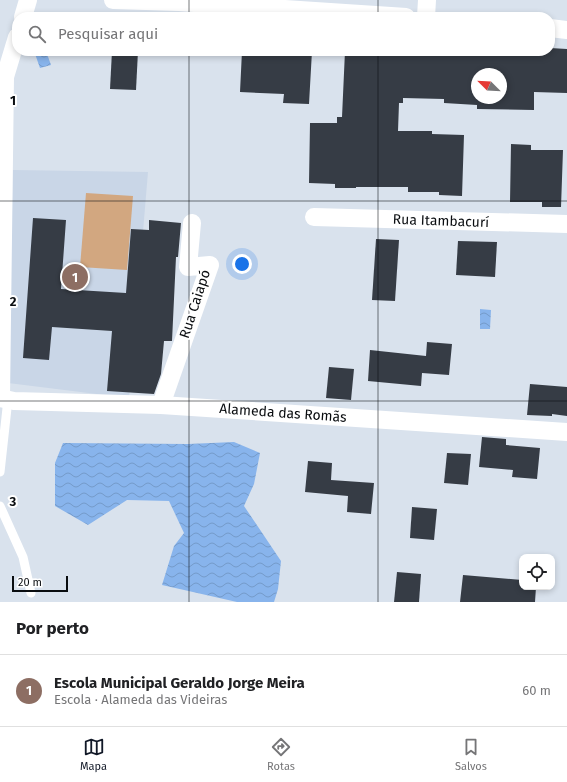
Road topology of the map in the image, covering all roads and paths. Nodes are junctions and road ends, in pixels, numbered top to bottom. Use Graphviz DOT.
graph roads {
  1 [pos="28,0"];
  2 [pos="113,0"];
  3 [pos="427,0"];
  4 [pos="24,12"];
  5 [pos="330,12"];
  6 [pos="426,12"];
  7 [pos="555,29"];
  8 [pos="567,30"];
  9 [pos="12,54"];
  10 [pos="314,217"];
  11 [pos="192,224"];
  12 [pos="567,224"];
  13 [pos="3,398"];
  14 [pos="161,405"];
  15 [pos="567,432"];
  16 [pos="0,472"];
  17 [pos="0,506"];
  18 [pos="31,593"];
  1 -- 4 [label="street"];
  2 -- 5 [label="street"];
  3 -- 6 [label="street"];
  7 -- 8 [label="street"];
  9 -- 13 [label="street"];
  10 -- 12 [label="street, Rua Itambacurí"];
  11 -- 14 [label="street, Rua Caiapó"];
  13 -- 14 [label="street, Alameda das Romãs"];
  13 -- 16 [label="lane"];
  14 -- 15 [label="street, Alameda das Romãs"];
  17 -- 18 [label="lane"];
}
